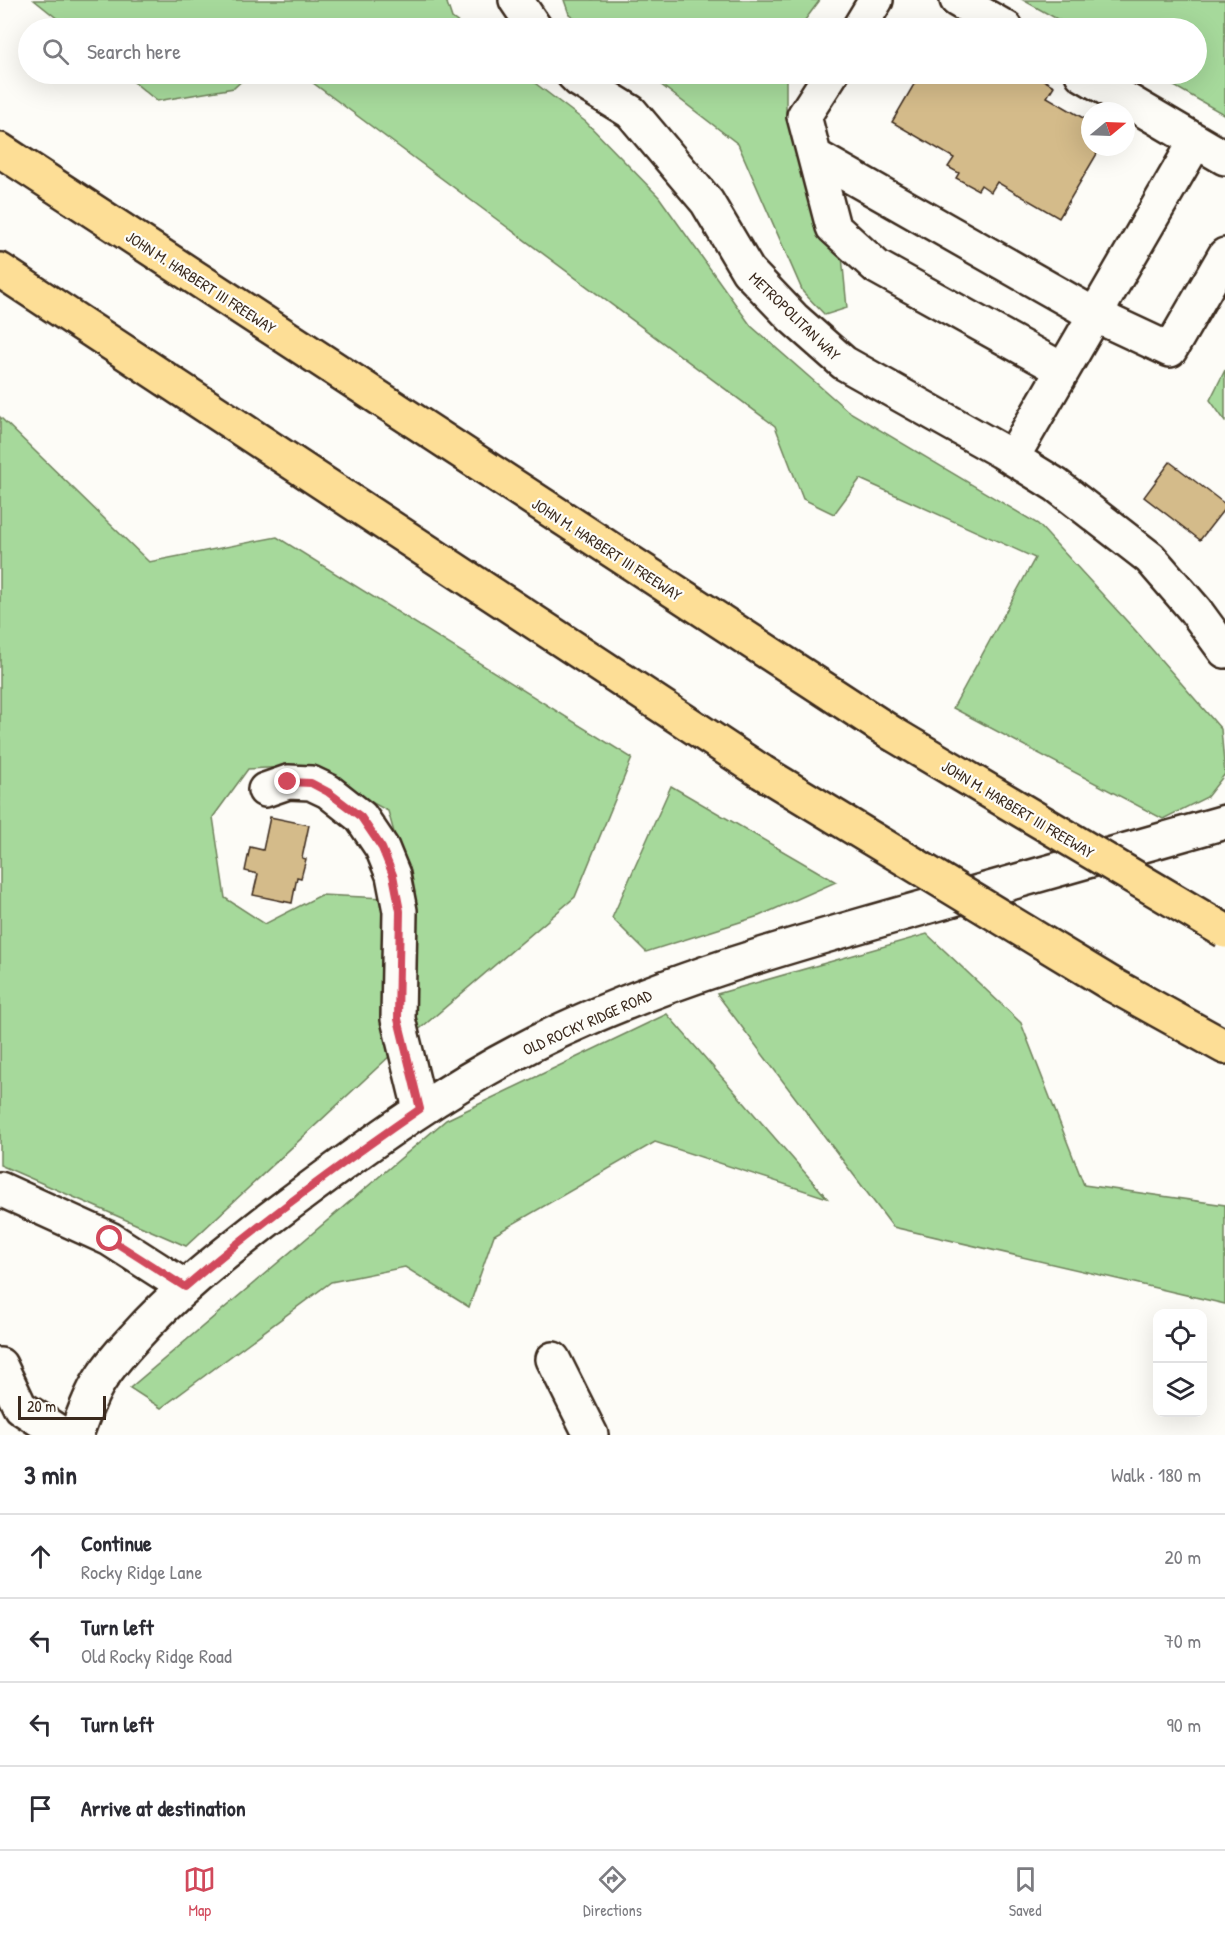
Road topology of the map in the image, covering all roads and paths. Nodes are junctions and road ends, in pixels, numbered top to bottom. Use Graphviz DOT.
graph roads {
  1 [pos="516,0"];
  2 [pos="876,0"];
  3 [pos="957,0"];
  4 [pos="528,18"];
  5 [pos="865,18"];
  6 [pos="988,18"];
  7 [pos="586,84"];
  8 [pos="825,84"];
  9 [pos="1099,84"];
  10 [pos="1196,141"];
  11 [pos="0,150"];
  12 [pos="815,156"];
  13 [pos="1225,158"];
  14 [pos="1225,255"];
  15 [pos="0,270"];
  16 [pos="1095,315"];
  17 [pos="1064,370"];
  18 [pos="1012,458"];
  19 [pos="1225,651"];
  20 [pos="265,790"];
  21 [pos="1225,822"];
  22 [pos="1225,931"];
  23 [pos="1225,1047"];
  24 [pos="420,1109"];
  25 [pos="0,1189"];
  26 [pos="185,1287"];
  27 [pos="554,1359"];
  28 [pos="0,1365"];
  29 [pos="63,1435"];
  30 [pos="76,1435"];
  31 [pos="591,1435"];
  1 -- 4 [label="street"];
  2 -- 5 [label="street"];
  3 -- 6 [label="street"];
  7 -- 18 [label="street, METROPOLITAN WAY"];
  8 -- 12 [label="street"];
  9 -- 10 [label="street"];
  10 -- 13 [label="street"];
  10 -- 16 [label="street"];
  11 -- 22 [label="highway, JOHN M. HARBERT III FREEWAY, bridge"];
  12 -- 16 [label="street"];
  12 -- 17 [label="street"];
  14 -- 16 [label="street"];
  15 -- 23 [label="highway, bridge"];
  16 -- 17 [label="street"];
  17 -- 18 [label="street"];
  18 -- 19 [label="street, METROPOLITAN WAY"];
  20 -- 24 [label="street"];
  21 -- 24 [label="street, OLD ROCKY RIDGE ROAD"];
  24 -- 26 [label="street, OLD ROCKY RIDGE ROAD"];
  25 -- 26 [label="street"];
  26 -- 30 [label="street, OLD ROCKY RIDGE ROAD"];
  27 -- 31 [label="street"];
  28 -- 29 [label="street"];
}
